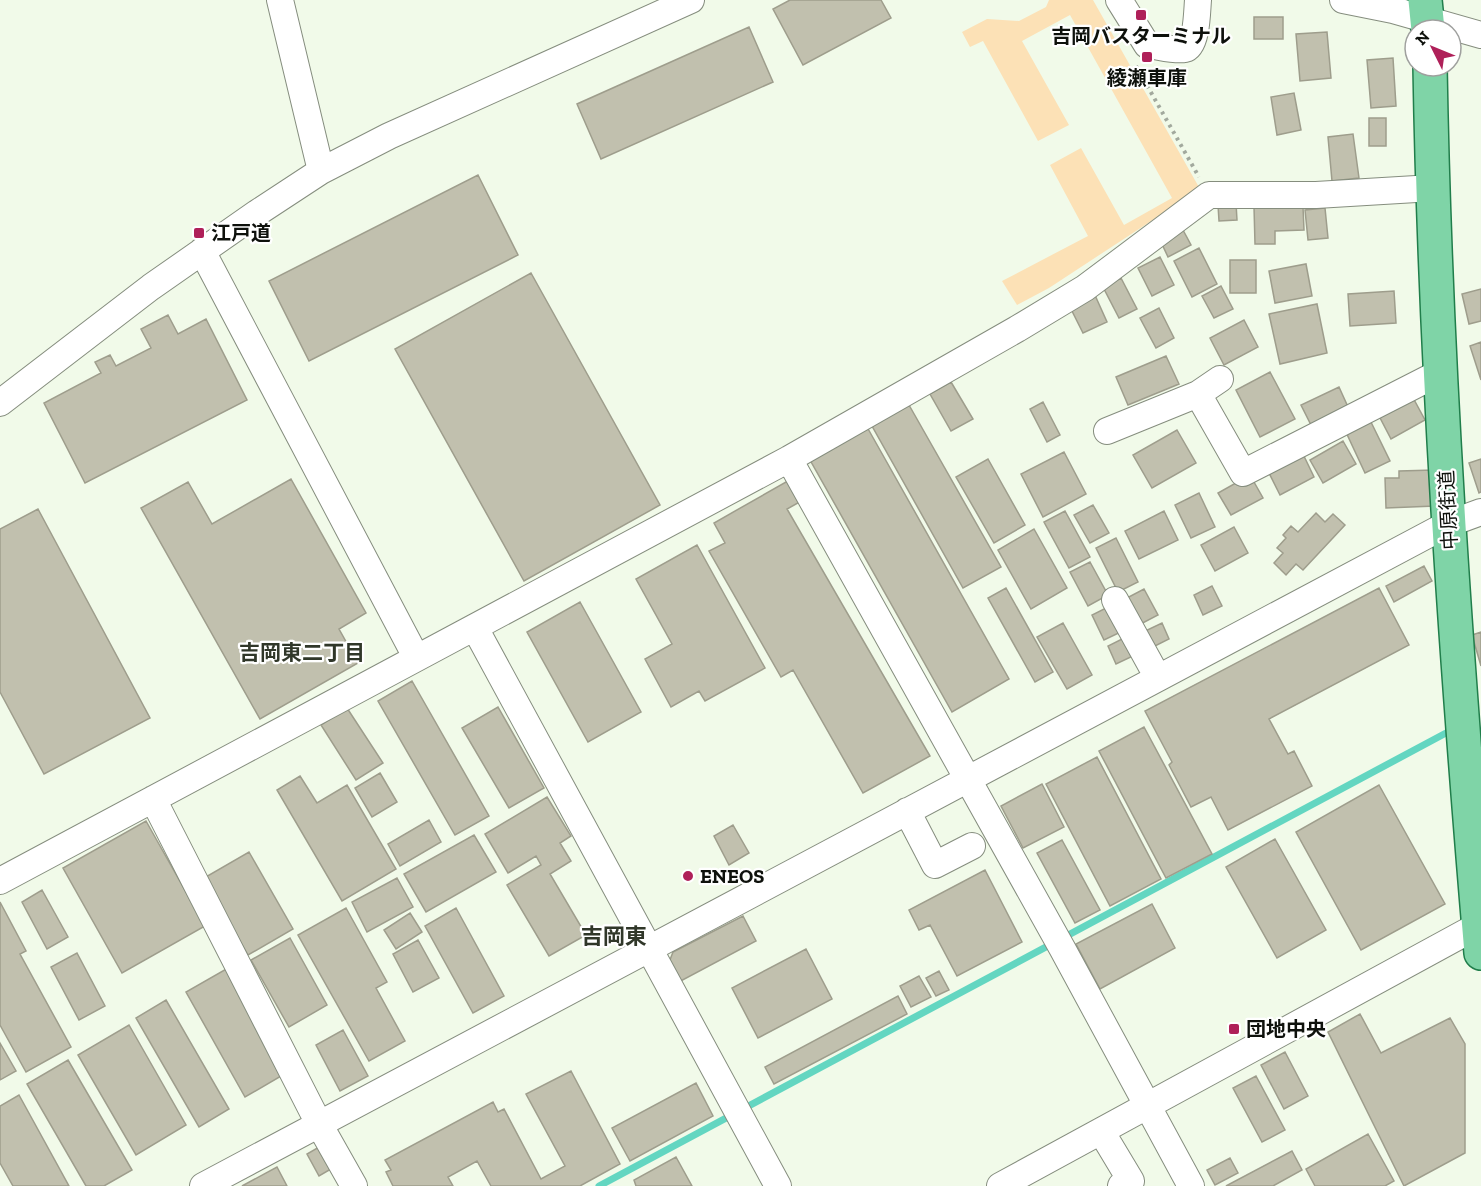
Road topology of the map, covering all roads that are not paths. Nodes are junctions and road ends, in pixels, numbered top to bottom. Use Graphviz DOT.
graph roads {
  1 [pos="280,0"];
  2 [pos="691,0"];
  3 [pos="1119,0"];
  4 [pos="1198,0"];
  5 [pos="1343,0"];
  6 [pos="1427,16"];
  7 [pos="1481,35"];
  8 [pos="1430,78"];
  9 [pos="321,171"];
  10 [pos="1433,188"];
  11 [pos="202,251"];
  12 [pos="1441,372"];
  13 [pos="1220,379"];
  14 [pos="1198,394"];
  15 [pos="0,403"];
  16 [pos="1107,431"];
  17 [pos="789,459"];
  18 [pos="1481,512"];
  19 [pos="1448,524"];
  20 [pos="1115,600"];
  21 [pos="475,628"];
  22 [pos="416,657"];
  23 [pos="1158,678"];
  24 [pos="968,779"];
  25 [pos="153,799"];
  26 [pos="907,812"];
  27 [pos="972,846"];
  28 [pos="0,881"];
  29 [pos="1480,934"];
  30 [pos="648,948"];
  31 [pos="1148,1105"];
  32 [pos="319,1124"];
  33 [pos="1101,1131"];
  34 [pos="203,1186"];
  35 [pos="354,1186"];
  36 [pos="778,1186"];
  37 [pos="1000,1186"];
  38 [pos="1121,1186"];
  39 [pos="1191,1186"];
  1 -- 9 [label="street"];
  2 -- 9 [label="street"];
  3 -- 4 [label="street"];
  5 -- 6 [label="street"];
  6 -- 7 [label="street"];
  8 -- 10 [label="main road, 中原街道"];
  9 -- 11 [label="street"];
  10 -- 12 [label="main road, 中原街道"];
  10 -- 17 [label="street"];
  11 -- 15 [label="street"];
  11 -- 22 [label="street"];
  12 -- 14 [label="street"];
  12 -- 19 [label="main road, 中原街道"];
  13 -- 14 [label="street"];
  14 -- 16 [label="street"];
  17 -- 21 [label="street"];
  17 -- 24 [label="street"];
  18 -- 19 [label="street"];
  19 -- 23 [label="street"];
  19 -- 29 [label="main road, 中原街道"];
  20 -- 23 [label="street"];
  21 -- 22 [label="street"];
  21 -- 30 [label="street"];
  22 -- 25 [label="street"];
  23 -- 24 [label="street"];
  24 -- 26 [label="street"];
  24 -- 31 [label="street"];
  25 -- 28 [label="street"];
  25 -- 32 [label="street"];
  26 -- 27 [label="street"];
  26 -- 30 [label="street"];
  29 -- 31 [label="street"];
  30 -- 32 [label="street"];
  30 -- 36 [label="street"];
  31 -- 33 [label="street"];
  31 -- 39 [label="street"];
  32 -- 34 [label="street"];
  32 -- 35 [label="street"];
  33 -- 37 [label="street"];
  33 -- 38 [label="street"];
}
